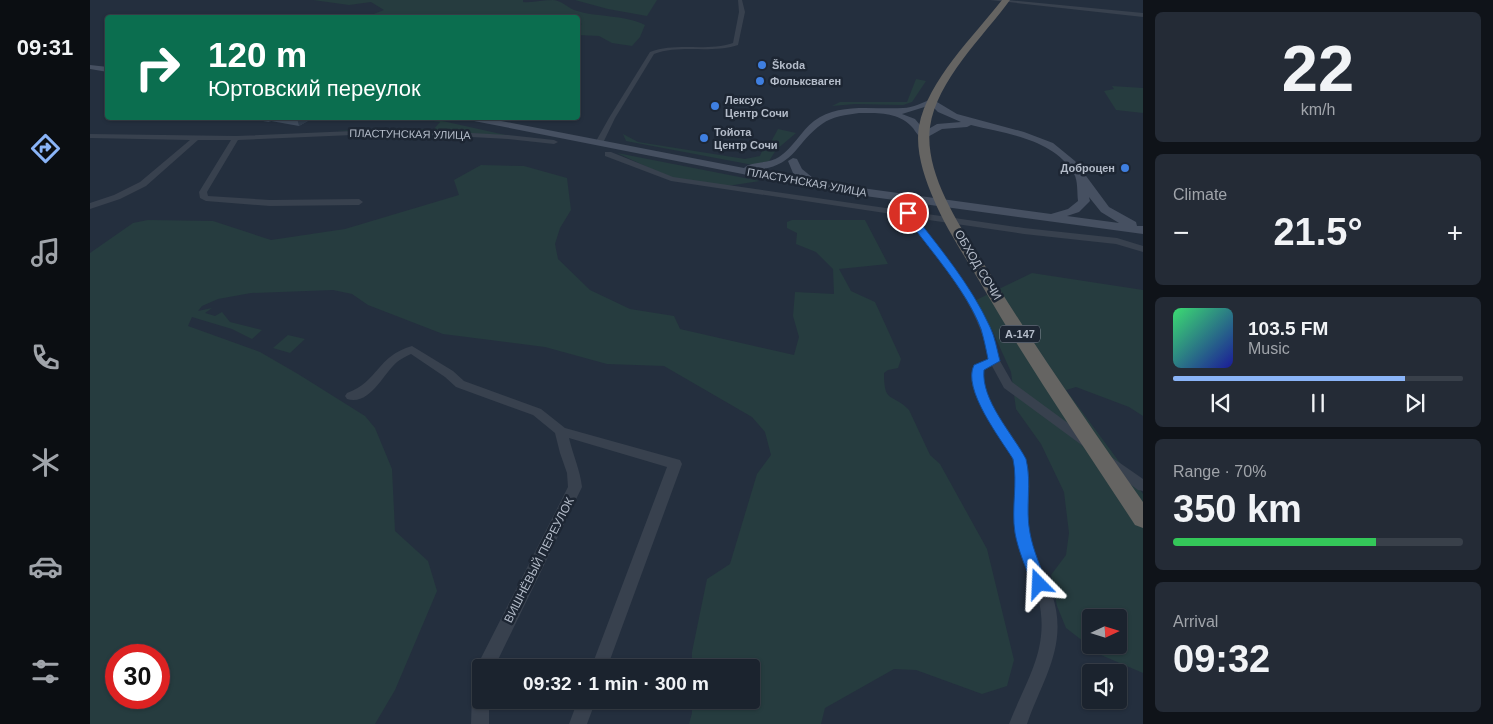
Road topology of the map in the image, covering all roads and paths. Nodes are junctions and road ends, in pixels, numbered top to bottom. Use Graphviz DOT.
graph roads {
  1 [pos="740,0"];
  2 [pos="992,0"];
  3 [pos="1004,1"];
  4 [pos="1143,15"];
  5 [pos="90,67"];
  6 [pos="105,70"];
  7 [pos="932,102"];
  8 [pos="882,111"];
  9 [pos="484,120"];
  10 [pos="984,125"];
  11 [pos="90,136"];
  12 [pos="924,136"];
  13 [pos="196,138"];
  14 [pos="236,138"];
  15 [pos="554,142"];
  16 [pos="599,143"];
  17 [pos="608,154"];
  18 [pos="788,160"];
  19 [pos="730,168"];
  20 [pos="1081,176"];
  21 [pos="778,178"];
  22 [pos="821,185"];
  23 [pos="773,194"];
  24 [pos="1084,201"];
  25 [pos="359,202"];
  26 [pos="1098,203"];
  27 [pos="90,206"];
  28 [pos="908,213"];
  29 [pos="1041,216"];
  30 [pos="1099,224"];
  31 [pos="1143,229"];
  32 [pos="1143,249"];
  33 [pos="994,361"];
  34 [pos="351,396"];
  35 [pos="561,431"];
  36 [pos="1143,486"];
  37 [pos="1143,519"];
  38 [pos="489,659"];
  39 [pos="602,659"];
  40 [pos="480,709"];
  41 [pos="584,709"];
  42 [pos="480,724"];
  43 [pos="578,724"];
  44 [pos="1018,724"];
  1 -- 16 [label="street"];
  2 -- 3 [label="street"];
  3 -- 4 [label="street"];
  3 -- 7 [label="highway, ОБХОД СОЧИ / А-147"];
  5 -- 6 [label="main road"];
  7 -- 8 [label="main road"];
  7 -- 10 [label="main road"];
  7 -- 12 [label="highway, ОБХОД СОЧИ / А-147"];
  8 -- 12 [label="main road"];
  8 -- 18 [label="main road"];
  9 -- 16 [label="main road, ПЛАСТУНСКАЯ УЛИЦА"];
  10 -- 12 [label="main road"];
  10 -- 20 [label="main road"];
  11 -- 13 [label="street, ПЛАСТУНСКАЯ УЛИЦА"];
  12 -- 37 [label="highway, ОБХОД СОЧИ / А-147"];
  13 -- 14 [label="street, ПЛАСТУНСКАЯ УЛИЦА"];
  13 -- 27 [label="street"];
  14 -- 15 [label="street, ПЛАСТУНСКАЯ УЛИЦА"];
  14 -- 25 [label="street"];
  16 -- 19 [label="main road, ПЛАСТУНСКАЯ УЛИЦА"];
  17 -- 23 [label="street"];
  18 -- 19 [label="main road"];
  18 -- 21 [label="main road"];
  18 -- 22 [label="main road"];
  19 -- 21 [label="main road, ПЛАСТУНСКАЯ УЛИЦА"];
  20 -- 24 [label="main road"];
  20 -- 26 [label="main road"];
  21 -- 22 [label="main road, ПЛАСТУНСКАЯ УЛИЦА"];
  21 -- 23 [label="street"];
  22 -- 29 [label="main road, ПЛАСТУНСКАЯ УЛИЦА"];
  23 -- 28 [label="street"];
  24 -- 29 [label="main road"];
  24 -- 30 [label="main road"];
  26 -- 30 [label="main road"];
  26 -- 31 [label="main road"];
  28 -- 32 [label="street"];
  28 -- 33 [label="street"];
  29 -- 30 [label="main road, ПЛАСТУНСКАЯ УЛИЦА"];
  30 -- 31 [label="main road, ПЛАСТУНСКАЯ УЛИЦА"];
  33 -- 36 [label="street"];
  33 -- 44 [label="street"];
  34 -- 35 [label="street"];
  35 -- 38 [label="street, ВИШНЁВЫЙ ПЕРЕУЛОК"];
  35 -- 39 [label="street"];
  40 -- 42 [label="street"];
  41 -- 43 [label="street"];
}
